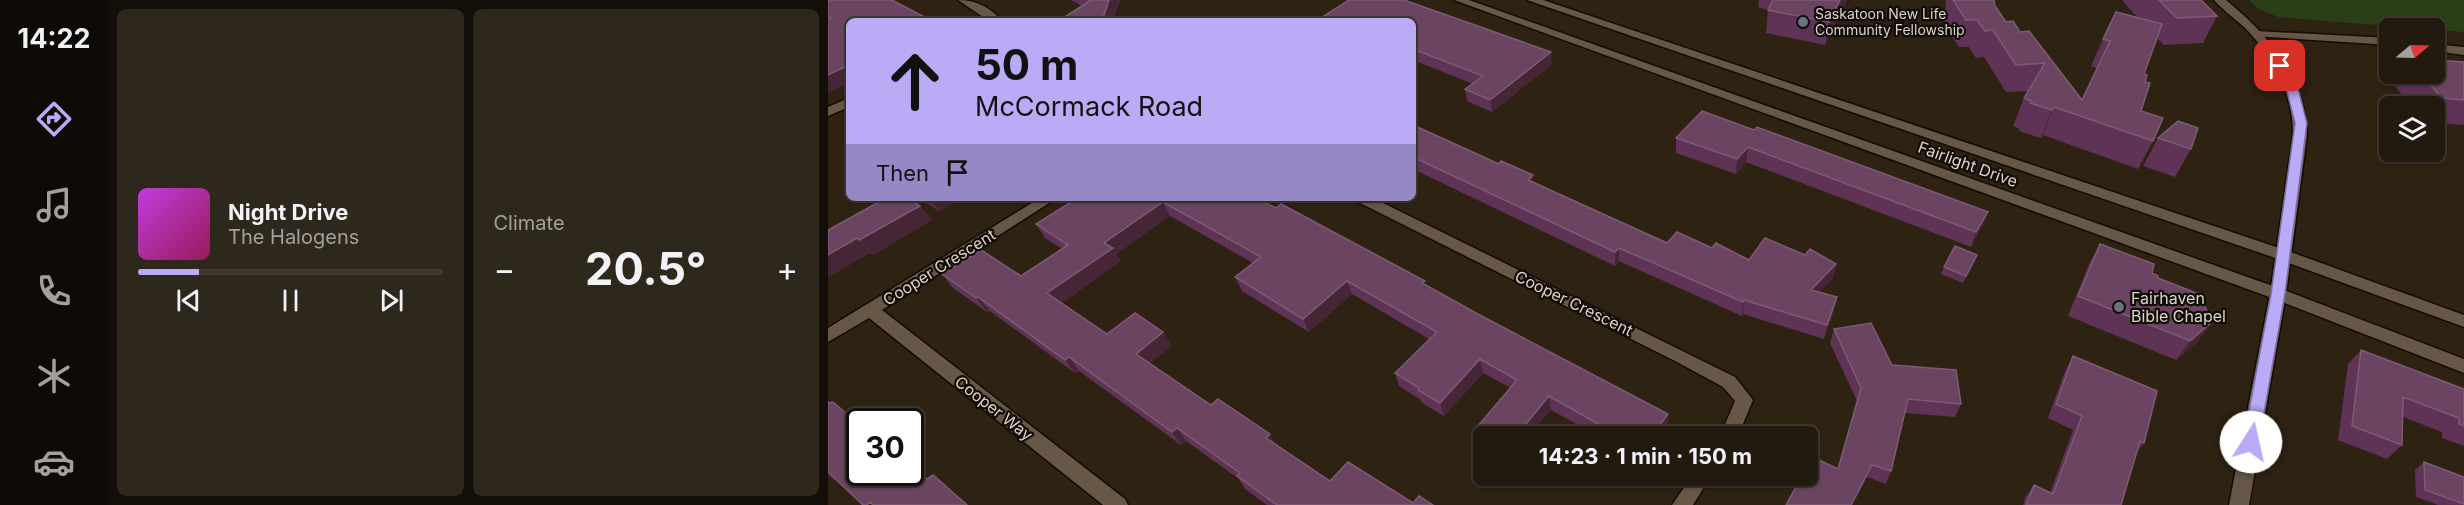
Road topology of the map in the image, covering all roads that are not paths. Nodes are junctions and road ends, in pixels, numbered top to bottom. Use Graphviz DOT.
graph roads {
  1 [pos="963,0"];
  2 [pos="1459,0"];
  3 [pos="1532,0"];
  4 [pos="2219,0"];
  5 [pos="993,18"];
  6 [pos="2256,34"];
  7 [pos="2379,41"];
  8 [pos="2445,48"];
  9 [pos="2464,51"];
  10 [pos="846,103"];
  11 [pos="828,112"];
  12 [pos="1045,201"];
  13 [pos="1367,201"];
  14 [pos="2283,255"];
  15 [pos="2278,294"];
  16 [pos="870,310"];
  17 [pos="2464,321"];
  18 [pos="828,336"];
  19 [pos="2464,366"];
  20 [pos="1734,426"];
  21 [pos="1695,486"];
  22 [pos="1118,505"];
  23 [pos="1682,505"];
  24 [pos="2239,505"];
  1 -- 5 [label="street"];
  2 -- 15 [label="street, Fairlight Drive"];
  3 -- 14 [label="street, Fairlight Drive"];
  4 -- 6 [label="street"];
  6 -- 7 [label="street"];
  6 -- 14 [label="street"];
  8 -- 9 [label="street"];
  10 -- 11 [label="street"];
  12 -- 16 [label="street, Cooper Crescent"];
  13 -- 20 [label="street, Cooper Crescent"];
  14 -- 15 [label="street"];
  14 -- 17 [label="street, Fairlight Drive"];
  15 -- 19 [label="street, Fairlight Drive"];
  15 -- 24 [label="street"];
  16 -- 18 [label="street, Cooper Crescent"];
  16 -- 22 [label="street, Cooper Way"];
  21 -- 23 [label="street"];
}
